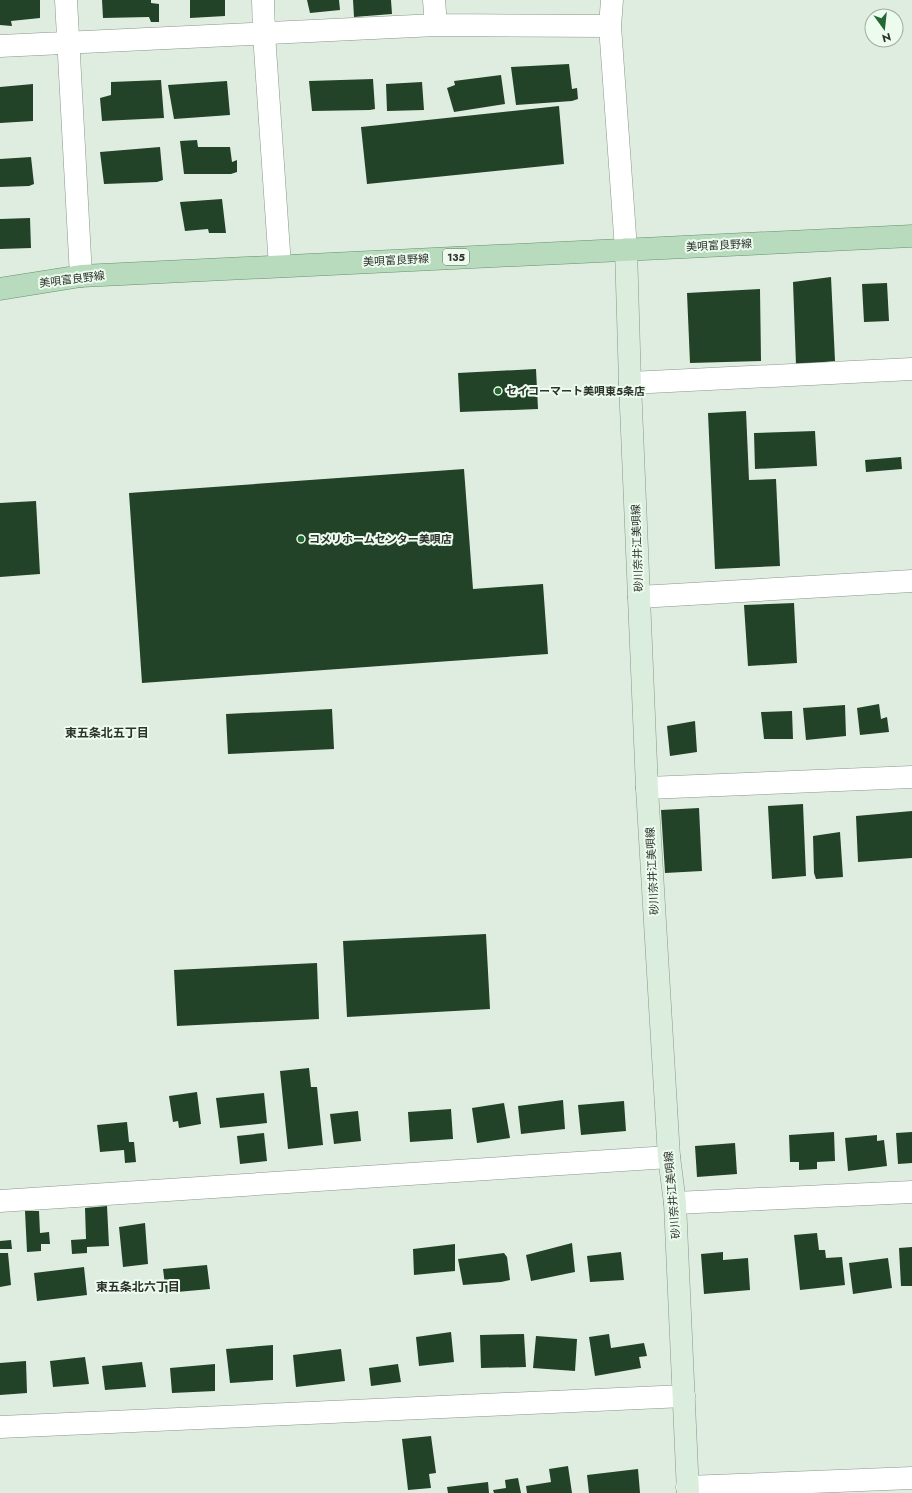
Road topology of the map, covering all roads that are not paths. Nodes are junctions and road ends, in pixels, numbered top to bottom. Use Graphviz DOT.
graph roads {
  1 [pos="66,0"];
  2 [pos="263,0"];
  3 [pos="434,0"];
  4 [pos="612,0"];
  5 [pos="436,25"];
  6 [pos="610,26"];
  7 [pos="264,34"];
  8 [pos="68,42"];
  9 [pos="0,46"];
  10 [pos="912,236"];
  11 [pos="626,249"];
  12 [pos="280,266"];
  13 [pos="81,276"];
  14 [pos="0,289"];
  15 [pos="912,369"];
  16 [pos="630,383"];
  17 [pos="912,581"];
  18 [pos="639,597"];
  19 [pos="912,777"];
  20 [pos="647,788"];
  21 [pos="668,1157"];
  22 [pos="912,1192"];
  23 [pos="0,1201"];
  24 [pos="675,1204"];
  25 [pos="684,1396"];
  26 [pos="0,1427"];
  27 [pos="912,1478"];
  28 [pos="687,1490"];
  1 -- 8 [label="street"];
  2 -- 7 [label="street"];
  3 -- 5 [label="street"];
  4 -- 6 [label="street"];
  5 -- 6 [label="street"];
  5 -- 7 [label="street"];
  6 -- 11 [label="street"];
  7 -- 8 [label="street"];
  7 -- 12 [label="street"];
  8 -- 9 [label="street"];
  8 -- 13 [label="street"];
  10 -- 11 [label="main road, 美唄富良野線 / 135"];
  11 -- 12 [label="main road, 美唄富良野線 / 135"];
  11 -- 16 [label="main road, 砂川奈井江美唄線"];
  12 -- 13 [label="main road, 美唄富良野線 / 135"];
  13 -- 14 [label="main road, 美唄富良野線 / 135"];
  15 -- 16 [label="street"];
  16 -- 18 [label="main road, 砂川奈井江美唄線"];
  17 -- 18 [label="street"];
  18 -- 20 [label="main road, 砂川奈井江美唄線"];
  19 -- 20 [label="street"];
  20 -- 21 [label="main road, 砂川奈井江美唄線"];
  21 -- 23 [label="street"];
  21 -- 24 [label="main road, 砂川奈井江美唄線"];
  22 -- 24 [label="street"];
  24 -- 25 [label="main road, 砂川奈井江美唄線"];
  25 -- 26 [label="street"];
  25 -- 28 [label="main road, 砂川奈井江美唄線"];
  27 -- 28 [label="street"];
}
